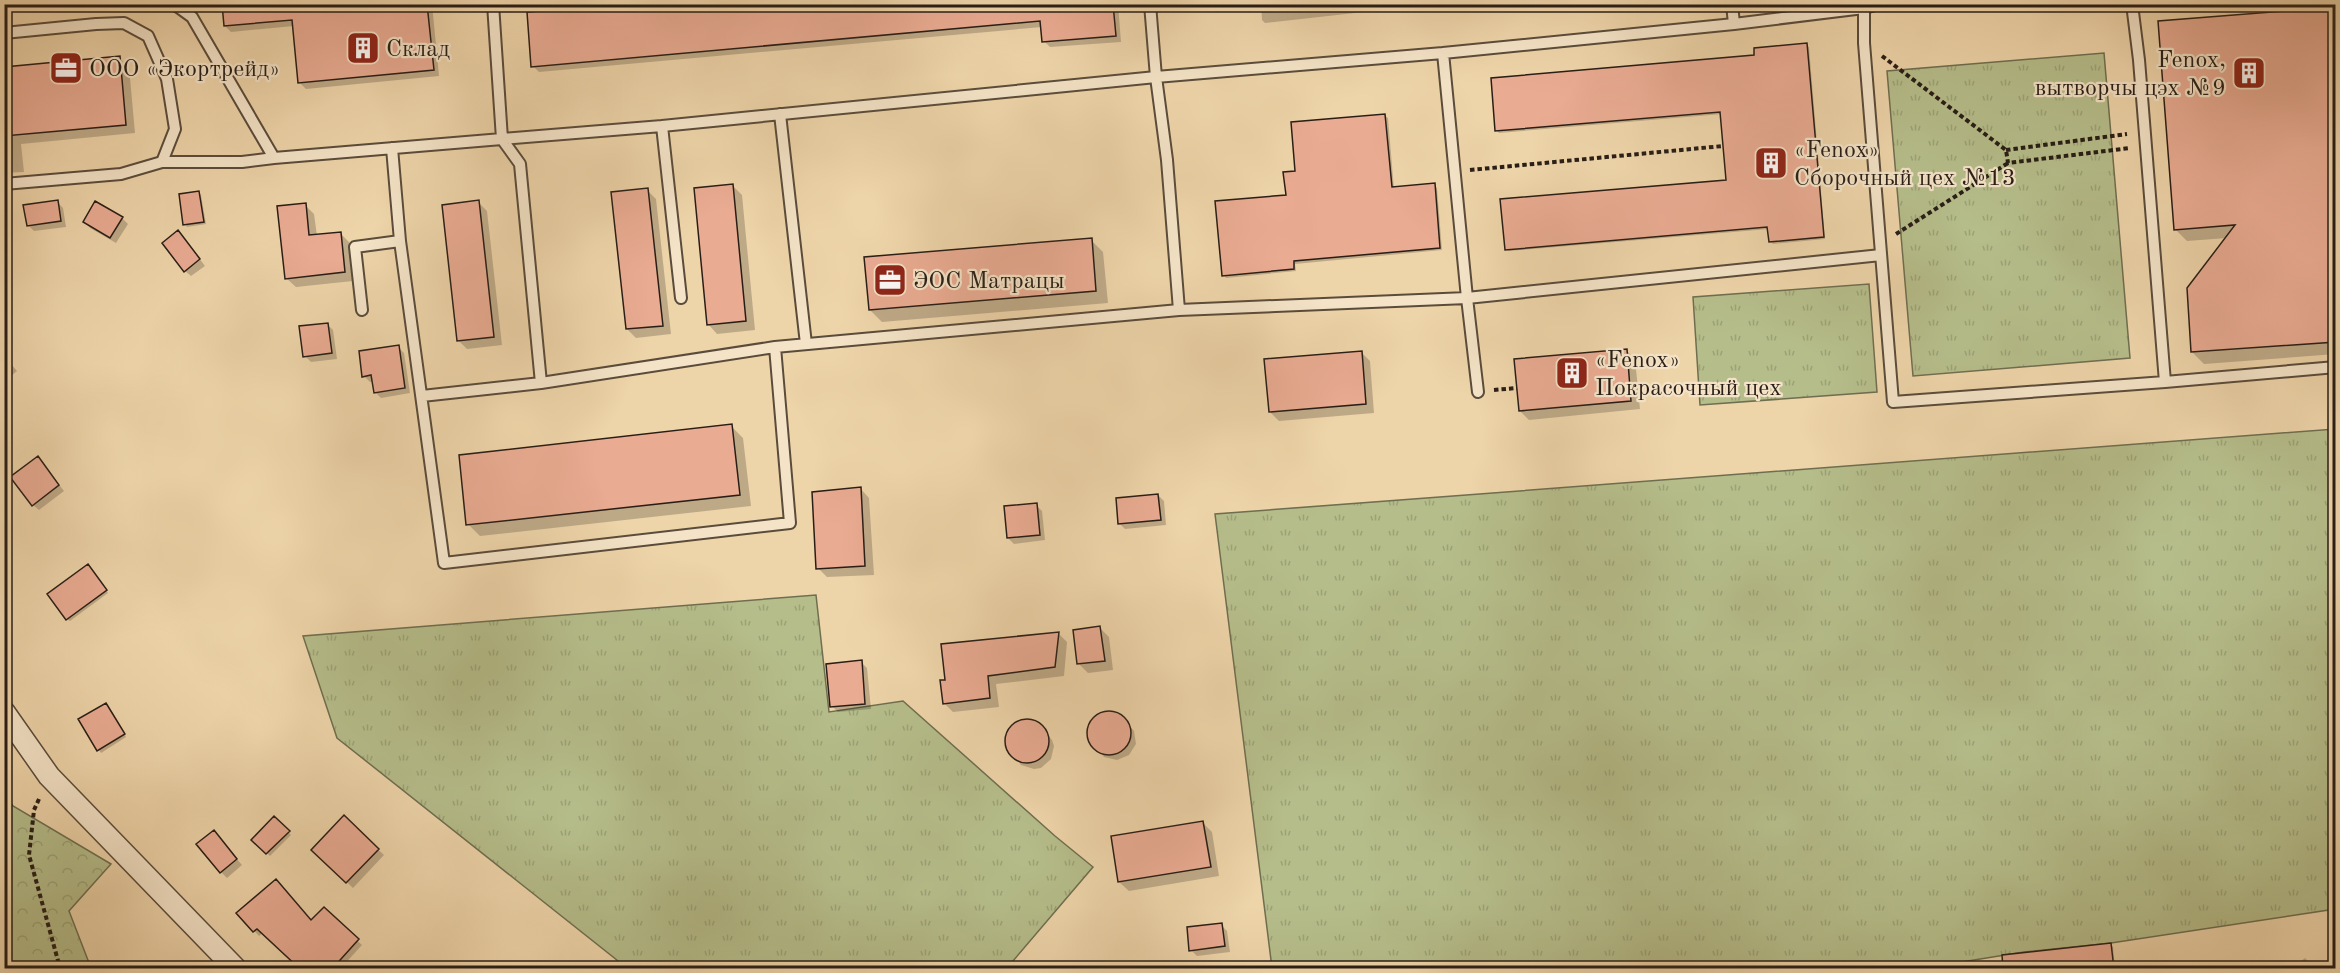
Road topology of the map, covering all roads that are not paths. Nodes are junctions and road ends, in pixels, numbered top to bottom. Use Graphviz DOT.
graph roads {
  1 [pos="174,4"];
  2 [pos="493,4"];
  3 [pos="1150,4"];
  4 [pos="1732,4"];
  5 [pos="1879,4"];
  6 [pos="2132,4"];
  7 [pos="1864,8"];
  8 [pos="1734,24"];
  9 [pos="4,33"];
  10 [pos="1443,53"];
  11 [pos="1156,77"];
  12 [pos="780,114"];
  13 [pos="662,126"];
  14 [pos="502,139"];
  15 [pos="392,148"];
  16 [pos="274,158"];
  17 [pos="162,162"];
  18 [pos="4,184"];
  19 [pos="400,242"];
  20 [pos="1881,249"];
  21 [pos="681,298"];
  22 [pos="1467,298"];
  23 [pos="362,310"];
  24 [pos="1179,310"];
  25 [pos="806,344"];
  26 [pos="775,347"];
  27 [pos="2336,367"];
  28 [pos="2165,382"];
  29 [pos="541,383"];
  30 [pos="1478,392"];
  31 [pos="422,396"];
  32 [pos="4,712"];
  33 [pos="235,969"];
  1 -- 16 [label="lane"];
  2 -- 14 [label="lane"];
  3 -- 11 [label="lane"];
  4 -- 8 [label="lane"];
  5 -- 7 [label="lane"];
  6 -- 28 [label="lane"];
  7 -- 8 [label="lane"];
  7 -- 20 [label="lane"];
  8 -- 10 [label="lane"];
  9 -- 17 [label="lane"];
  10 -- 11 [label="lane"];
  10 -- 22 [label="lane"];
  11 -- 12 [label="lane"];
  11 -- 24 [label="lane"];
  12 -- 13 [label="lane"];
  12 -- 25 [label="lane"];
  13 -- 14 [label="lane"];
  13 -- 21 [label="lane"];
  14 -- 15 [label="lane"];
  14 -- 29 [label="lane"];
  15 -- 16 [label="lane"];
  15 -- 19 [label="lane"];
  16 -- 17 [label="lane"];
  17 -- 18 [label="lane"];
  19 -- 23 [label="lane"];
  19 -- 31 [label="lane"];
  20 -- 22 [label="lane"];
  20 -- 28 [label="lane"];
  22 -- 24 [label="lane"];
  22 -- 30 [label="lane"];
  24 -- 25 [label="lane"];
  25 -- 26 [label="lane"];
  26 -- 29 [label="lane"];
  26 -- 31 [label="lane"];
  27 -- 28 [label="lane"];
  29 -- 31 [label="lane"];
  32 -- 33 [label="street"];
}
